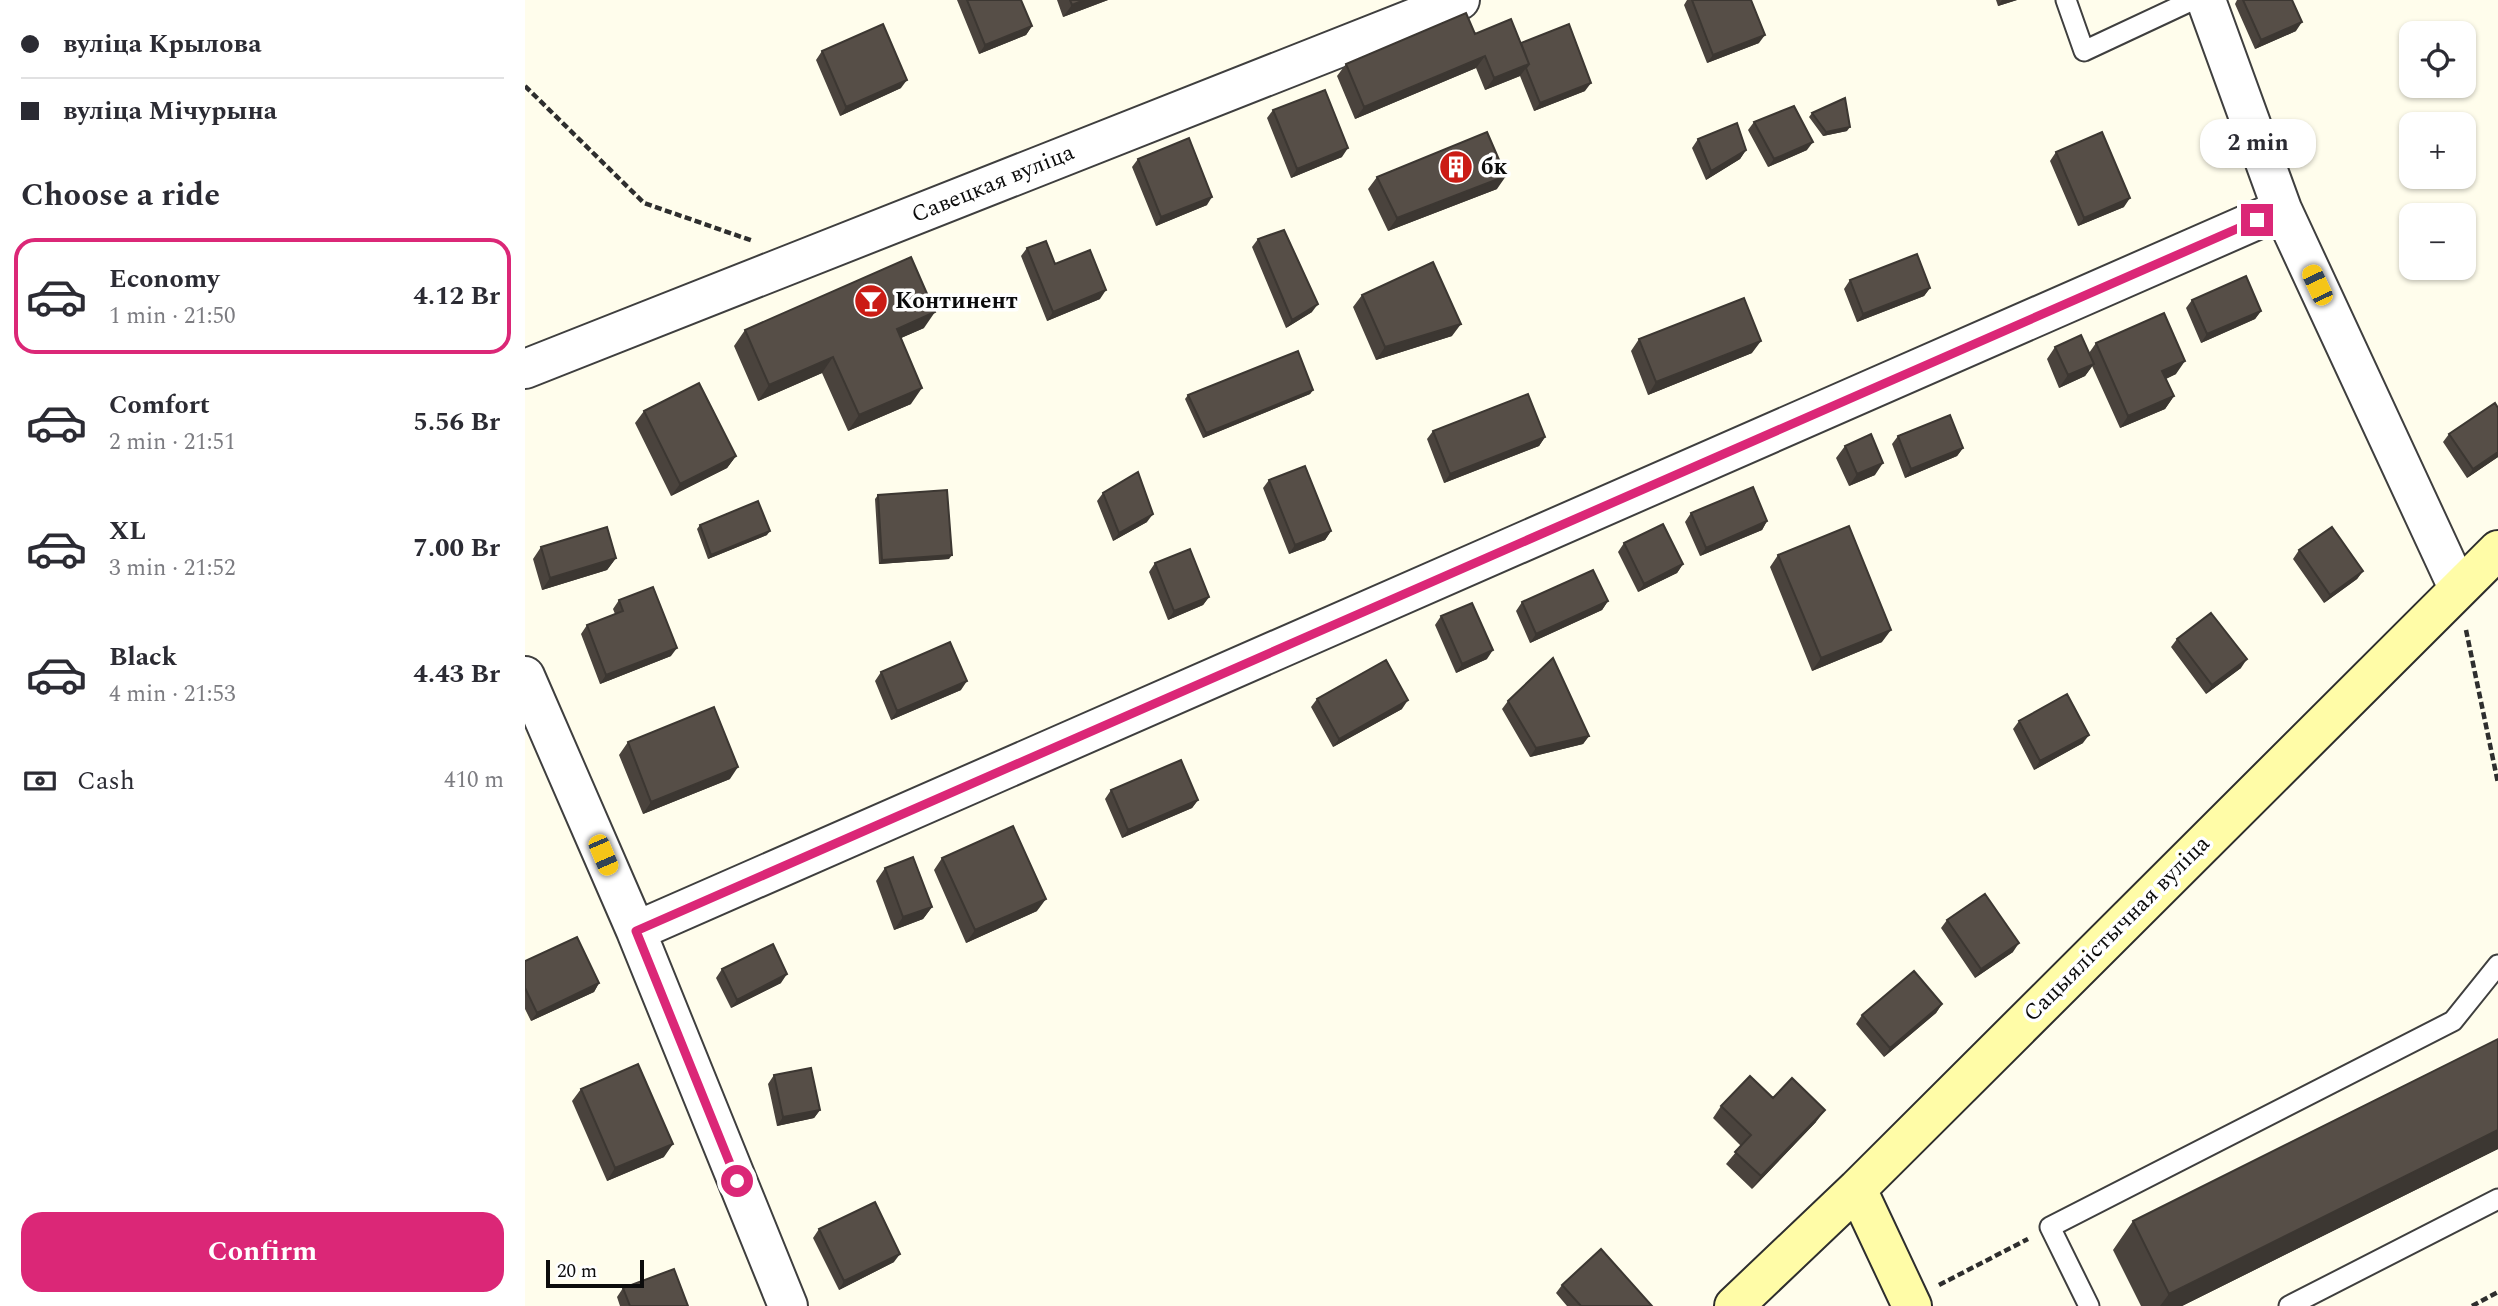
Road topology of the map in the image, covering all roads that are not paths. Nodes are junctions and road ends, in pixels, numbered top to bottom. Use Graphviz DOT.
graph roads {
  1 [pos="1460,0"];
  2 [pos="2066,0"];
  3 [pos="2193,0"];
  4 [pos="2206,0"];
  5 [pos="2282,209"];
  6 [pos="525,369"];
  7 [pos="2498,550"];
  8 [pos="2452,594"];
  9 [pos="525,676"];
  10 [pos="636,931"];
  11 [pos="2498,965"];
  12 [pos="1857,1189"];
  13 [pos="2498,1199"];
  14 [pos="1924,1297"];
  15 [pos="788,1306"];
  16 [pos="1734,1306"];
  17 [pos="2089,1306"];
  18 [pos="2290,1306"];
  1 -- 6 [label="street, Савецкая вуліца"];
  2 -- 3 [label="lane"];
  4 -- 5 [label="street"];
  5 -- 8 [label="street"];
  5 -- 10 [label="street"];
  7 -- 8 [label="main road, Сацыялістычная вуліца"];
  8 -- 12 [label="main road, Сацыялістычная вуліца"];
  9 -- 10 [label="street"];
  10 -- 15 [label="street"];
  11 -- 17 [label="lane"];
  12 -- 14 [label="main road"];
  12 -- 16 [label="main road, Сацыялістычная вуліца"];
  13 -- 18 [label="lane"];
}
